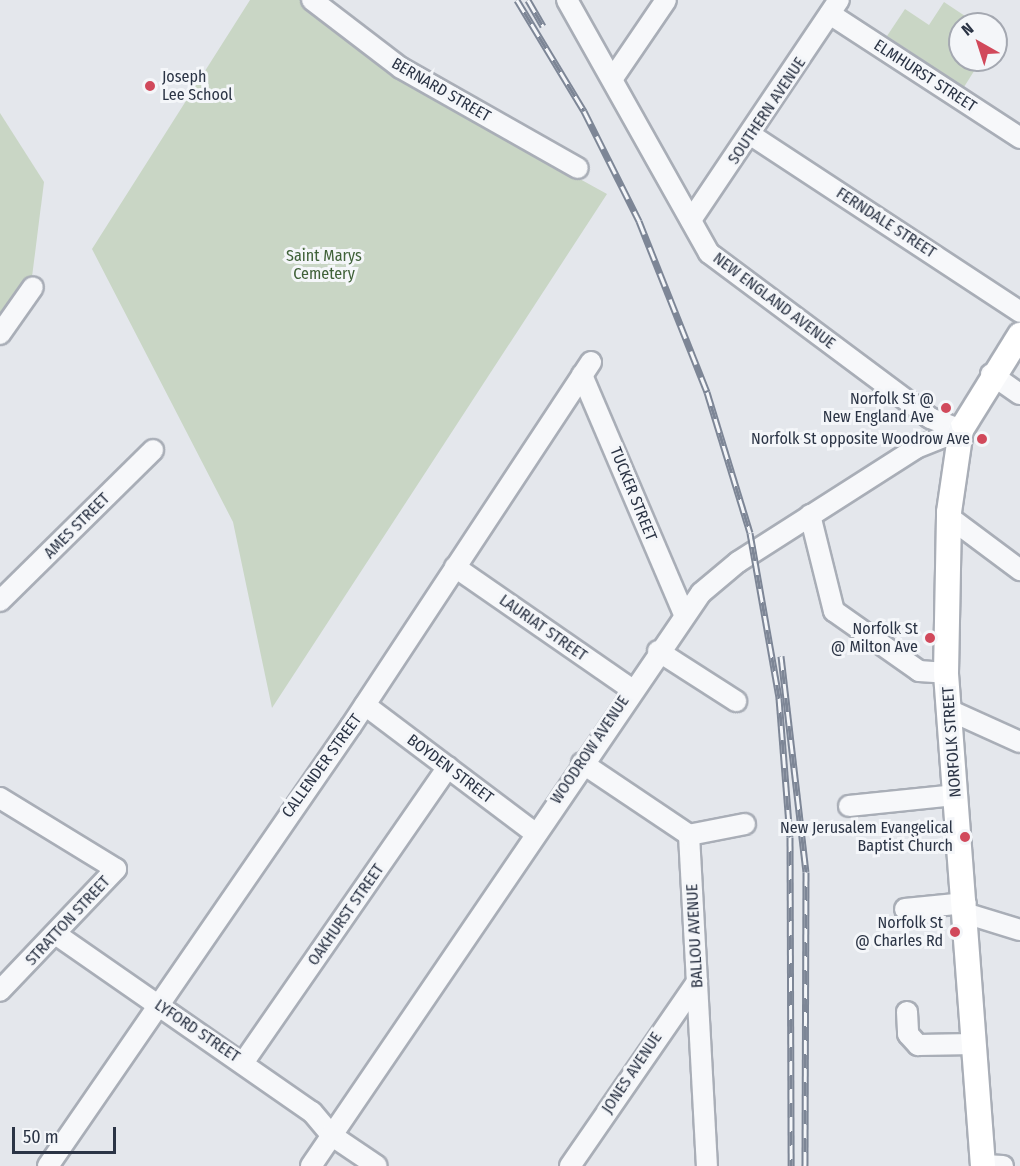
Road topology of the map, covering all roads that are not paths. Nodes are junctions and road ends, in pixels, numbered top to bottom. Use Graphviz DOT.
graph roads {
  1 [pos="312,0"];
  2 [pos="567,0"];
  3 [pos="666,0"];
  4 [pos="835,7"];
  5 [pos="613,78"];
  6 [pos="751,135"];
  7 [pos="1020,138"];
  8 [pos="578,168"];
  9 [pos="691,219"];
  10 [pos="33,287"];
  11 [pos="1020,312"];
  12 [pos="0,334"];
  13 [pos="1020,334"];
  14 [pos="587,368"];
  15 [pos="992,374"];
  16 [pos="1020,394"];
  17 [pos="961,430"];
  18 [pos="153,450"];
  19 [pos="810,515"];
  20 [pos="949,517"];
  21 [pos="455,567"];
  22 [pos="1020,570"];
  23 [pos="0,601"];
  24 [pos="684,614"];
  25 [pos="658,651"];
  26 [pos="946,673"];
  27 [pos="631,689"];
  28 [pos="736,701"];
  29 [pos="365,705"];
  30 [pos="949,710"];
  31 [pos="1020,742"];
  32 [pos="582,763"];
  33 [pos="448,767"];
  34 [pos="956,795"];
  35 [pos="0,798"];
  36 [pos="849,806"];
  37 [pos="745,824"];
  38 [pos="535,833"];
  39 [pos="688,835"];
  40 [pos="905,909"];
  41 [pos="967,909"];
  42 [pos="1020,930"];
  43 [pos="57,935"];
  44 [pos="698,982"];
  45 [pos="0,991"];
  46 [pos="156,1003"];
  47 [pos="907,1012"];
  48 [pos="974,1044"];
  49 [pos="243,1063"];
  50 [pos="332,1135"];
  51 [pos="51,1161"];
  52 [pos="31,1166"];
  53 [pos="311,1166"];
  54 [pos="377,1166"];
  55 [pos="570,1166"];
  56 [pos="707,1166"];
  57 [pos="983,1166"];
  58 [pos="1004,1166"];
  1 -- 8 [label="street, BERNARD STREET"];
  2 -- 5 [label="street, NEW ENGLAND AVENUE"];
  3 -- 5 [label="street"];
  4 -- 6 [label="street, SOUTHERN AVENUE"];
  4 -- 7 [label="street, ELMHURST STREET"];
  5 -- 9 [label="street, NEW ENGLAND AVENUE"];
  6 -- 9 [label="street, SOUTHERN AVENUE"];
  6 -- 11 [label="street, FERNDALE STREET"];
  9 -- 17 [label="street, NEW ENGLAND AVENUE"];
  10 -- 12 [label="street"];
  13 -- 15 [label="main road, NORFOLK STREET"];
  14 -- 21 [label="street, CALLENDER STREET"];
  14 -- 24 [label="street, TUCKER STREET"];
  15 -- 16 [label="street"];
  15 -- 17 [label="main road, NORFOLK STREET"];
  17 -- 19 [label="street, WOODROW AVENUE"];
  17 -- 20 [label="main road, NORFOLK STREET"];
  18 -- 23 [label="street, AMES STREET"];
  19 -- 24 [label="street, WOODROW AVENUE"];
  19 -- 26 [label="street"];
  20 -- 22 [label="street"];
  20 -- 26 [label="main road, NORFOLK STREET"];
  21 -- 27 [label="street, LAURIAT STREET"];
  21 -- 29 [label="street, CALLENDER STREET"];
  24 -- 25 [label="street, WOODROW AVENUE"];
  25 -- 27 [label="street, WOODROW AVENUE"];
  25 -- 28 [label="street"];
  26 -- 30 [label="main road, NORFOLK STREET"];
  27 -- 32 [label="street, WOODROW AVENUE"];
  29 -- 33 [label="street, BOYDEN STREET"];
  29 -- 46 [label="street, CALLENDER STREET"];
  30 -- 31 [label="street"];
  30 -- 34 [label="main road, NORFOLK STREET"];
  32 -- 38 [label="street, WOODROW AVENUE"];
  32 -- 39 [label="street"];
  33 -- 38 [label="street, BOYDEN STREET"];
  33 -- 49 [label="street, OAKHURST STREET"];
  34 -- 36 [label="street"];
  34 -- 41 [label="main road, NORFOLK STREET"];
  35 -- 43 [label="street, STRATTON STREET"];
  37 -- 39 [label="street"];
  38 -- 50 [label="street, WOODROW AVENUE"];
  39 -- 44 [label="street, BALLOU AVENUE"];
  40 -- 41 [label="street"];
  41 -- 42 [label="street"];
  41 -- 48 [label="main road, NORFOLK STREET"];
  43 -- 45 [label="street, STRATTON STREET"];
  43 -- 46 [label="street, LYFORD STREET"];
  44 -- 55 [label="street, JONES AVENUE"];
  44 -- 56 [label="street, BALLOU AVENUE"];
  46 -- 49 [label="street, LYFORD STREET"];
  46 -- 51 [label="street, CALLENDER STREET"];
  47 -- 48 [label="street"];
  48 -- 57 [label="main road, NORFOLK STREET"];
  49 -- 50 [label="street, LYFORD STREET"];
  50 -- 53 [label="street, WOODROW AVENUE"];
  50 -- 54 [label="street, LYFORD STREET"];
  51 -- 52 [label="street"];
  57 -- 58 [label="street"];
}
